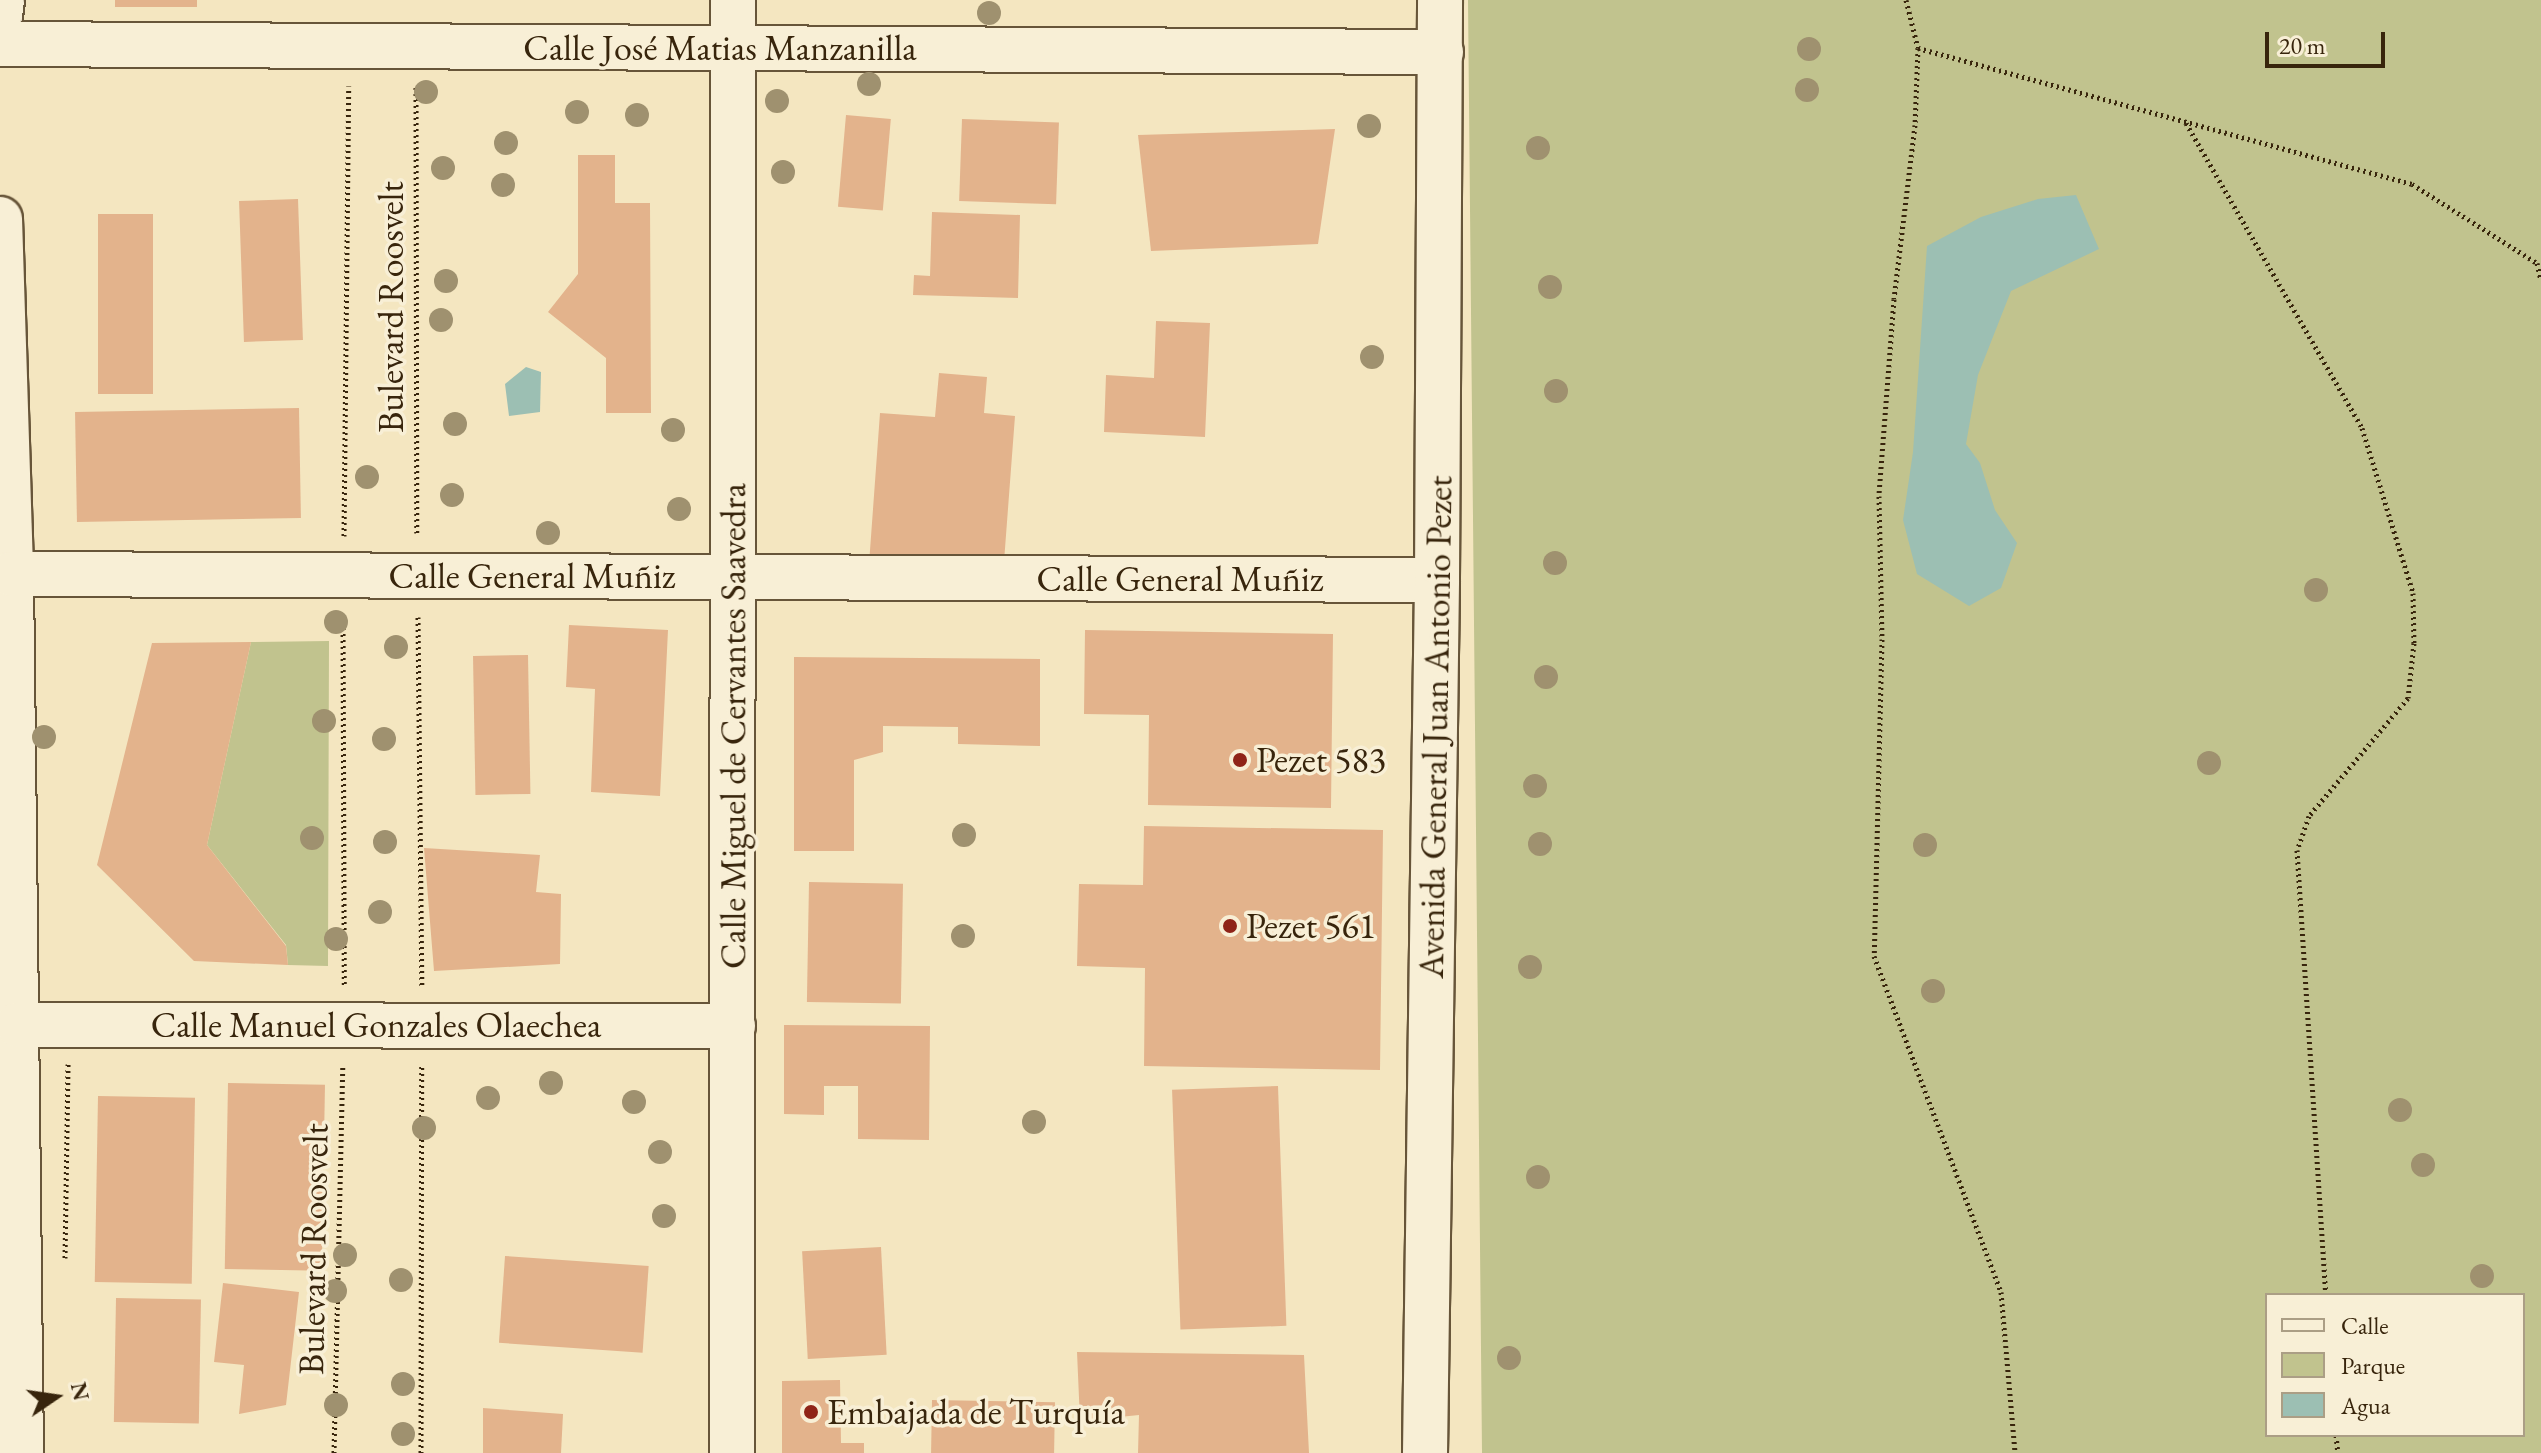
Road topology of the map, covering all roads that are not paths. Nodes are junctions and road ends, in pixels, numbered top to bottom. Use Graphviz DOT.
graph roads {
  1 [pos="2,0"];
  2 [pos="733,0"];
  3 [pos="1440,0"];
  4 [pos="0,16"];
  5 [pos="0,44"];
  6 [pos="732,48"];
  7 [pos="1441,52"];
  8 [pos="0,219"];
  9 [pos="1,338"];
  10 [pos="11,574"];
  11 [pos="732,577"];
  12 [pos="1437,580"];
  13 [pos="8,896"];
  14 [pos="18,1025"];
  15 [pos="733,1026"];
  16 [pos="9,1233"];
  17 [pos="11,1389"];
  18 [pos="21,1453"];
  19 [pos="732,1453"];
  20 [pos="1425,1453"];
  1 -- 4 [label="street"];
  2 -- 6 [label="street, Calle Miguel de Cervantes Saavedra"];
  3 -- 7 [label="street, Avenida General Juan Antonio Pezet"];
  5 -- 6 [label="street, Calle José Matias Manzanilla"];
  6 -- 7 [label="street, Calle José Matias Manzanilla"];
  6 -- 11 [label="street, Calle Miguel de Cervantes Saavedra"];
  7 -- 12 [label="street, Avenida General Juan Antonio Pezet"];
  8 -- 9 [label="street"];
  9 -- 10 [label="street"];
  10 -- 11 [label="street, Calle General Muñiz"];
  10 -- 13 [label="street"];
  11 -- 12 [label="street, Calle General Muñiz"];
  11 -- 15 [label="street, Calle Miguel de Cervantes Saavedra"];
  12 -- 20 [label="street, Avenida General Juan Antonio Pezet"];
  13 -- 14 [label="street"];
  14 -- 15 [label="street, Calle Manuel Gonzales Olaechea"];
  14 -- 16 [label="street"];
  15 -- 19 [label="street, Calle Miguel de Cervantes Saavedra"];
  16 -- 17 [label="street"];
  17 -- 18 [label="street"];
}
